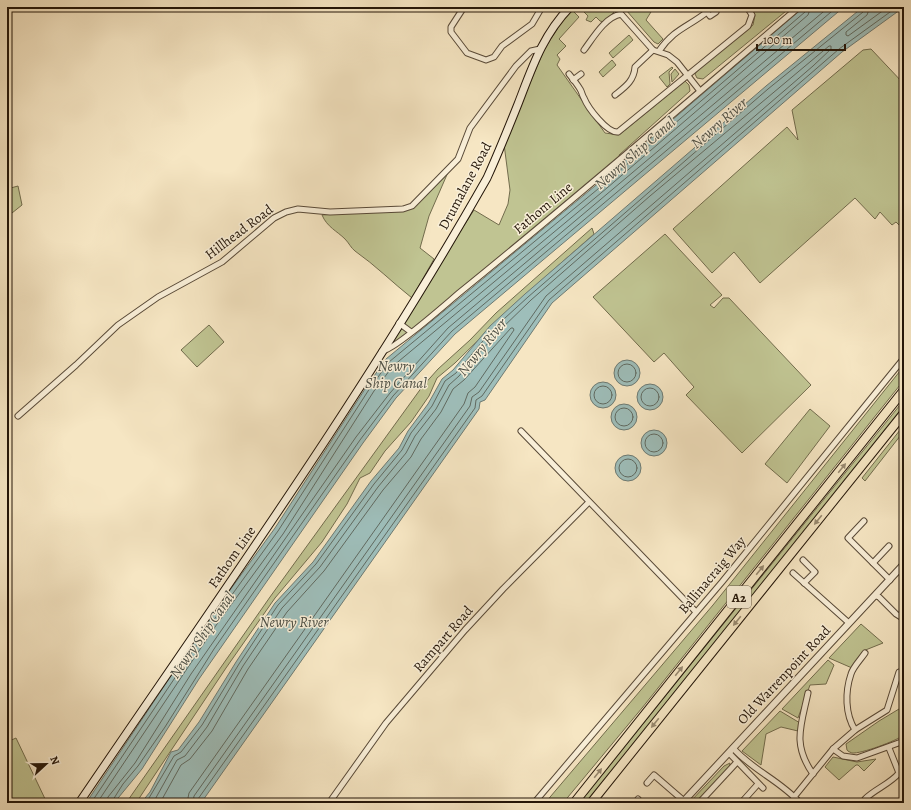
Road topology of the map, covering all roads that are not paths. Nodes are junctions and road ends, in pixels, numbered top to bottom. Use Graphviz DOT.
graph roads {
  1 [pos="464,7"];
  2 [pos="542,7"];
  3 [pos="570,7"];
  4 [pos="703,7"];
  5 [pos="747,7"];
  6 [pos="799,7"];
  7 [pos="707,12"];
  8 [pos="716,12"];
  9 [pos="540,49"];
  10 [pos="584,50"];
  11 [pos="656,50"];
  12 [pos="569,74"];
  13 [pos="581,74"];
  14 [pos="688,74"];
  15 [pos="573,80"];
  16 [pos="700,91"];
  17 [pos="615,95"];
  18 [pos="399,323"];
  19 [pos="411,332"];
  20 [pos="382,351"];
  21 [pos="904,358"];
  22 [pos="904,390"];
  23 [pos="904,413"];
  24 [pos="18,416"];
  25 [pos="522,431"];
  26 [pos="589,502"];
  27 [pos="864,521"];
  28 [pos="889,546"];
  29 [pos="803,560"];
  30 [pos="873,563"];
  31 [pos="904,564"];
  32 [pos="792,573"];
  33 [pos="890,580"];
  34 [pos="804,584"];
  35 [pos="876,596"];
  36 [pos="696,612"];
  37 [pos="904,619"];
  38 [pos="849,623"];
  39 [pos="865,653"];
  40 [pos="899,672"];
  41 [pos="808,693"];
  42 [pos="855,730"];
  43 [pos="904,741"];
  44 [pos="733,748"];
  45 [pos="889,748"];
  46 [pos="833,749"];
  47 [pos="729,753"];
  48 [pos="737,762"];
  49 [pos="813,774"];
  50 [pos="647,783"];
  51 [pos="794,796"];
  52 [pos="865,799"];
  53 [pos="683,802"];
  54 [pos="79,803"];
  55 [pos="330,803"];
  56 [pos="534,803"];
  57 [pos="574,803"];
  58 [pos="591,803"];
  59 [pos="699,803"];
  60 [pos="741,803"];
  61 [pos="800,803"];
  1 -- 2 [label="street"];
  3 -- 9 [label="main road, Drumalane Road"];
  4 -- 7 [label="street"];
  5 -- 14 [label="street"];
  6 -- 16 [label="street, Fathom Line"];
  7 -- 8 [label="street"];
  7 -- 11 [label="street"];
  9 -- 18 [label="main road, Drumalane Road"];
  9 -- 24 [label="street, Hillhead Road"];
  10 -- 11 [label="street"];
  11 -- 14 [label="street"];
  11 -- 17 [label="street"];
  12 -- 15 [label="street"];
  13 -- 15 [label="street"];
  14 -- 15 [label="street"];
  14 -- 16 [label="street"];
  16 -- 19 [label="street, Fathom Line"];
  18 -- 19 [label="street"];
  18 -- 20 [label="main road, Drumalane Road"];
  19 -- 20 [label="street, Fathom Line"];
  20 -- 54 [label="main road, Fathom Line"];
  21 -- 36 [label="street, Ballinacraig Way"];
  57 -- 22 [label="highway, A2, one-way"];
  23 -- 58 [label="highway, A2, one-way"];
  25 -- 26 [label="street"];
  26 -- 36 [label="street"];
  26 -- 55 [label="street, Rampart Road"];
  27 -- 30 [label="street"];
  28 -- 30 [label="street"];
  29 -- 34 [label="street"];
  30 -- 33 [label="street"];
  31 -- 33 [label="street, Old Warrenpoint Road"];
  32 -- 34 [label="street"];
  33 -- 35 [label="street, Old Warrenpoint Road"];
  34 -- 38 [label="street"];
  35 -- 37 [label="street"];
  35 -- 38 [label="street, Old Warrenpoint Road"];
  36 -- 56 [label="street, Ballinacraig Way"];
  38 -- 44 [label="street, Old Warrenpoint Road"];
  39 -- 42 [label="street"];
  40 -- 42 [label="street"];
  41 -- 49 [label="street"];
  42 -- 46 [label="street"];
  43 -- 45 [label="street"];
  44 -- 47 [label="street, Old Warrenpoint Road"];
  44 -- 51 [label="street"];
  45 -- 46 [label="street"];
  45 -- 52 [label="street"];
  46 -- 49 [label="street"];
  47 -- 48 [label="street"];
  47 -- 53 [label="street, Old Warrenpoint Road"];
  48 -- 59 [label="street"];
  48 -- 60 [label="street"];
  49 -- 51 [label="street"];
  50 -- 53 [label="street"];
  51 -- 61 [label="street"];
}
